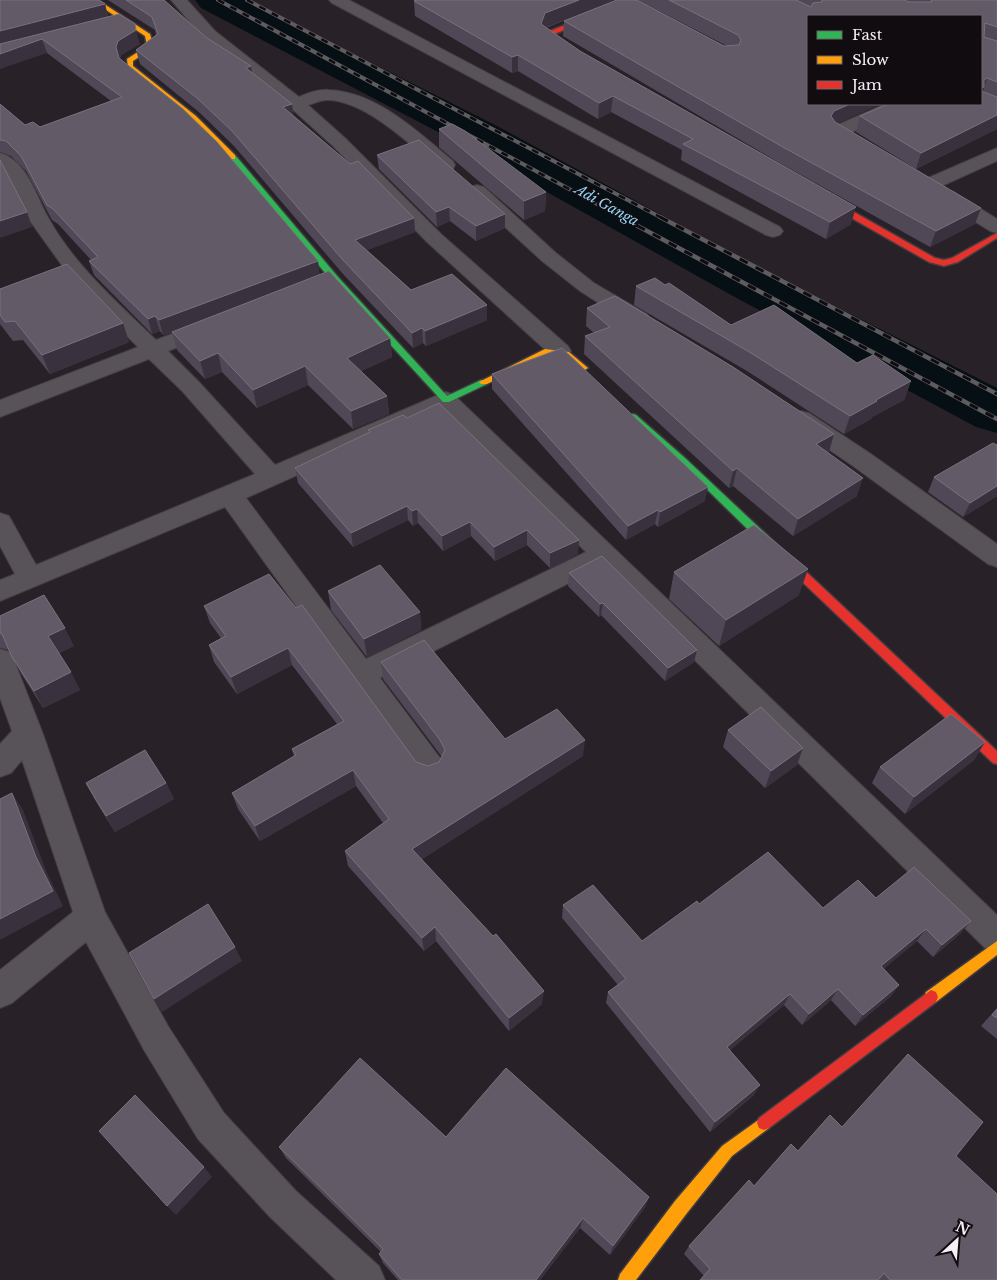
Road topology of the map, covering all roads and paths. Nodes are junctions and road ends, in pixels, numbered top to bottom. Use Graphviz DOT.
graph roads {
  1 [pos="94,0"];
  2 [pos="178,0"];
  3 [pos="337,0"];
  4 [pos="605,12"];
  5 [pos="125,20"];
  6 [pos="101,26"];
  7 [pos="586,61"];
  8 [pos="296,104"];
  9 [pos="897,105"];
  10 [pos="997,154"];
  11 [pos="879,157"];
  12 [pos="0,160"];
  13 [pos="912,176"];
  14 [pos="928,185"];
  15 [pos="812,192"];
  16 [pos="997,226"];
  17 [pos="773,231"];
  18 [pos="997,235"];
  19 [pos="225,322"];
  20 [pos="654,328"];
  21 [pos="152,350"];
  22 [pos="560,351"];
  23 [pos="592,377"];
  24 [pos="446,400"];
  25 [pos="0,409"];
  26 [pos="788,411"];
  27 [pos="628,412"];
  28 [pos="271,476"];
  29 [pos="230,495"];
  30 [pos="0,522"];
  31 [pos="603,555"];
  32 [pos="997,557"];
  33 [pos="30,577"];
  34 [pos="0,591"];
  35 [pos="0,660"];
  36 [pos="361,674"];
  37 [pos="28,734"];
  38 [pos="997,759"];
  39 [pos="0,764"];
  40 [pos="429,767"];
  41 [pos="91,918"];
  42 [pos="997,937"];
  43 [pos="997,947"];
  44 [pos="0,991"];
  45 [pos="365,1280"];
  46 [pos="626,1280"];
  1 -- 5 [label="street"];
  2 -- 8 [label="street"];
  3 -- 17 [label="street"];
  4 -- 7 [label="street"];
  5 -- 6 [label="street"];
  5 -- 24 [label="street"];
  8 -- 20 [label="street"];
  8 -- 22 [label="street"];
  9 -- 11 [label="street"];
  10 -- 14 [label="street"];
  12 -- 21 [label="street"];
  13 -- 14 [label="street"];
  14 -- 16 [label="street"];
  15 -- 18 [label="street"];
  19 -- 21 [label="street"];
  21 -- 25 [label="street"];
  21 -- 28 [label="street"];
  22 -- 23 [label="street"];
  22 -- 24 [label="street"];
  24 -- 28 [label="street"];
  24 -- 31 [label="street"];
  26 -- 32 [label="street"];
  27 -- 38 [label="street"];
  28 -- 29 [label="street"];
  29 -- 33 [label="street"];
  29 -- 36 [label="street"];
  30 -- 33 [label="street"];
  31 -- 36 [label="street"];
  31 -- 42 [label="street"];
  33 -- 34 [label="street"];
  35 -- 37 [label="street"];
  36 -- 40 [label="street"];
  37 -- 39 [label="street"];
  37 -- 41 [label="street"];
  41 -- 44 [label="street"];
  41 -- 45 [label="street"];
  43 -- 46 [label="street"];
}
